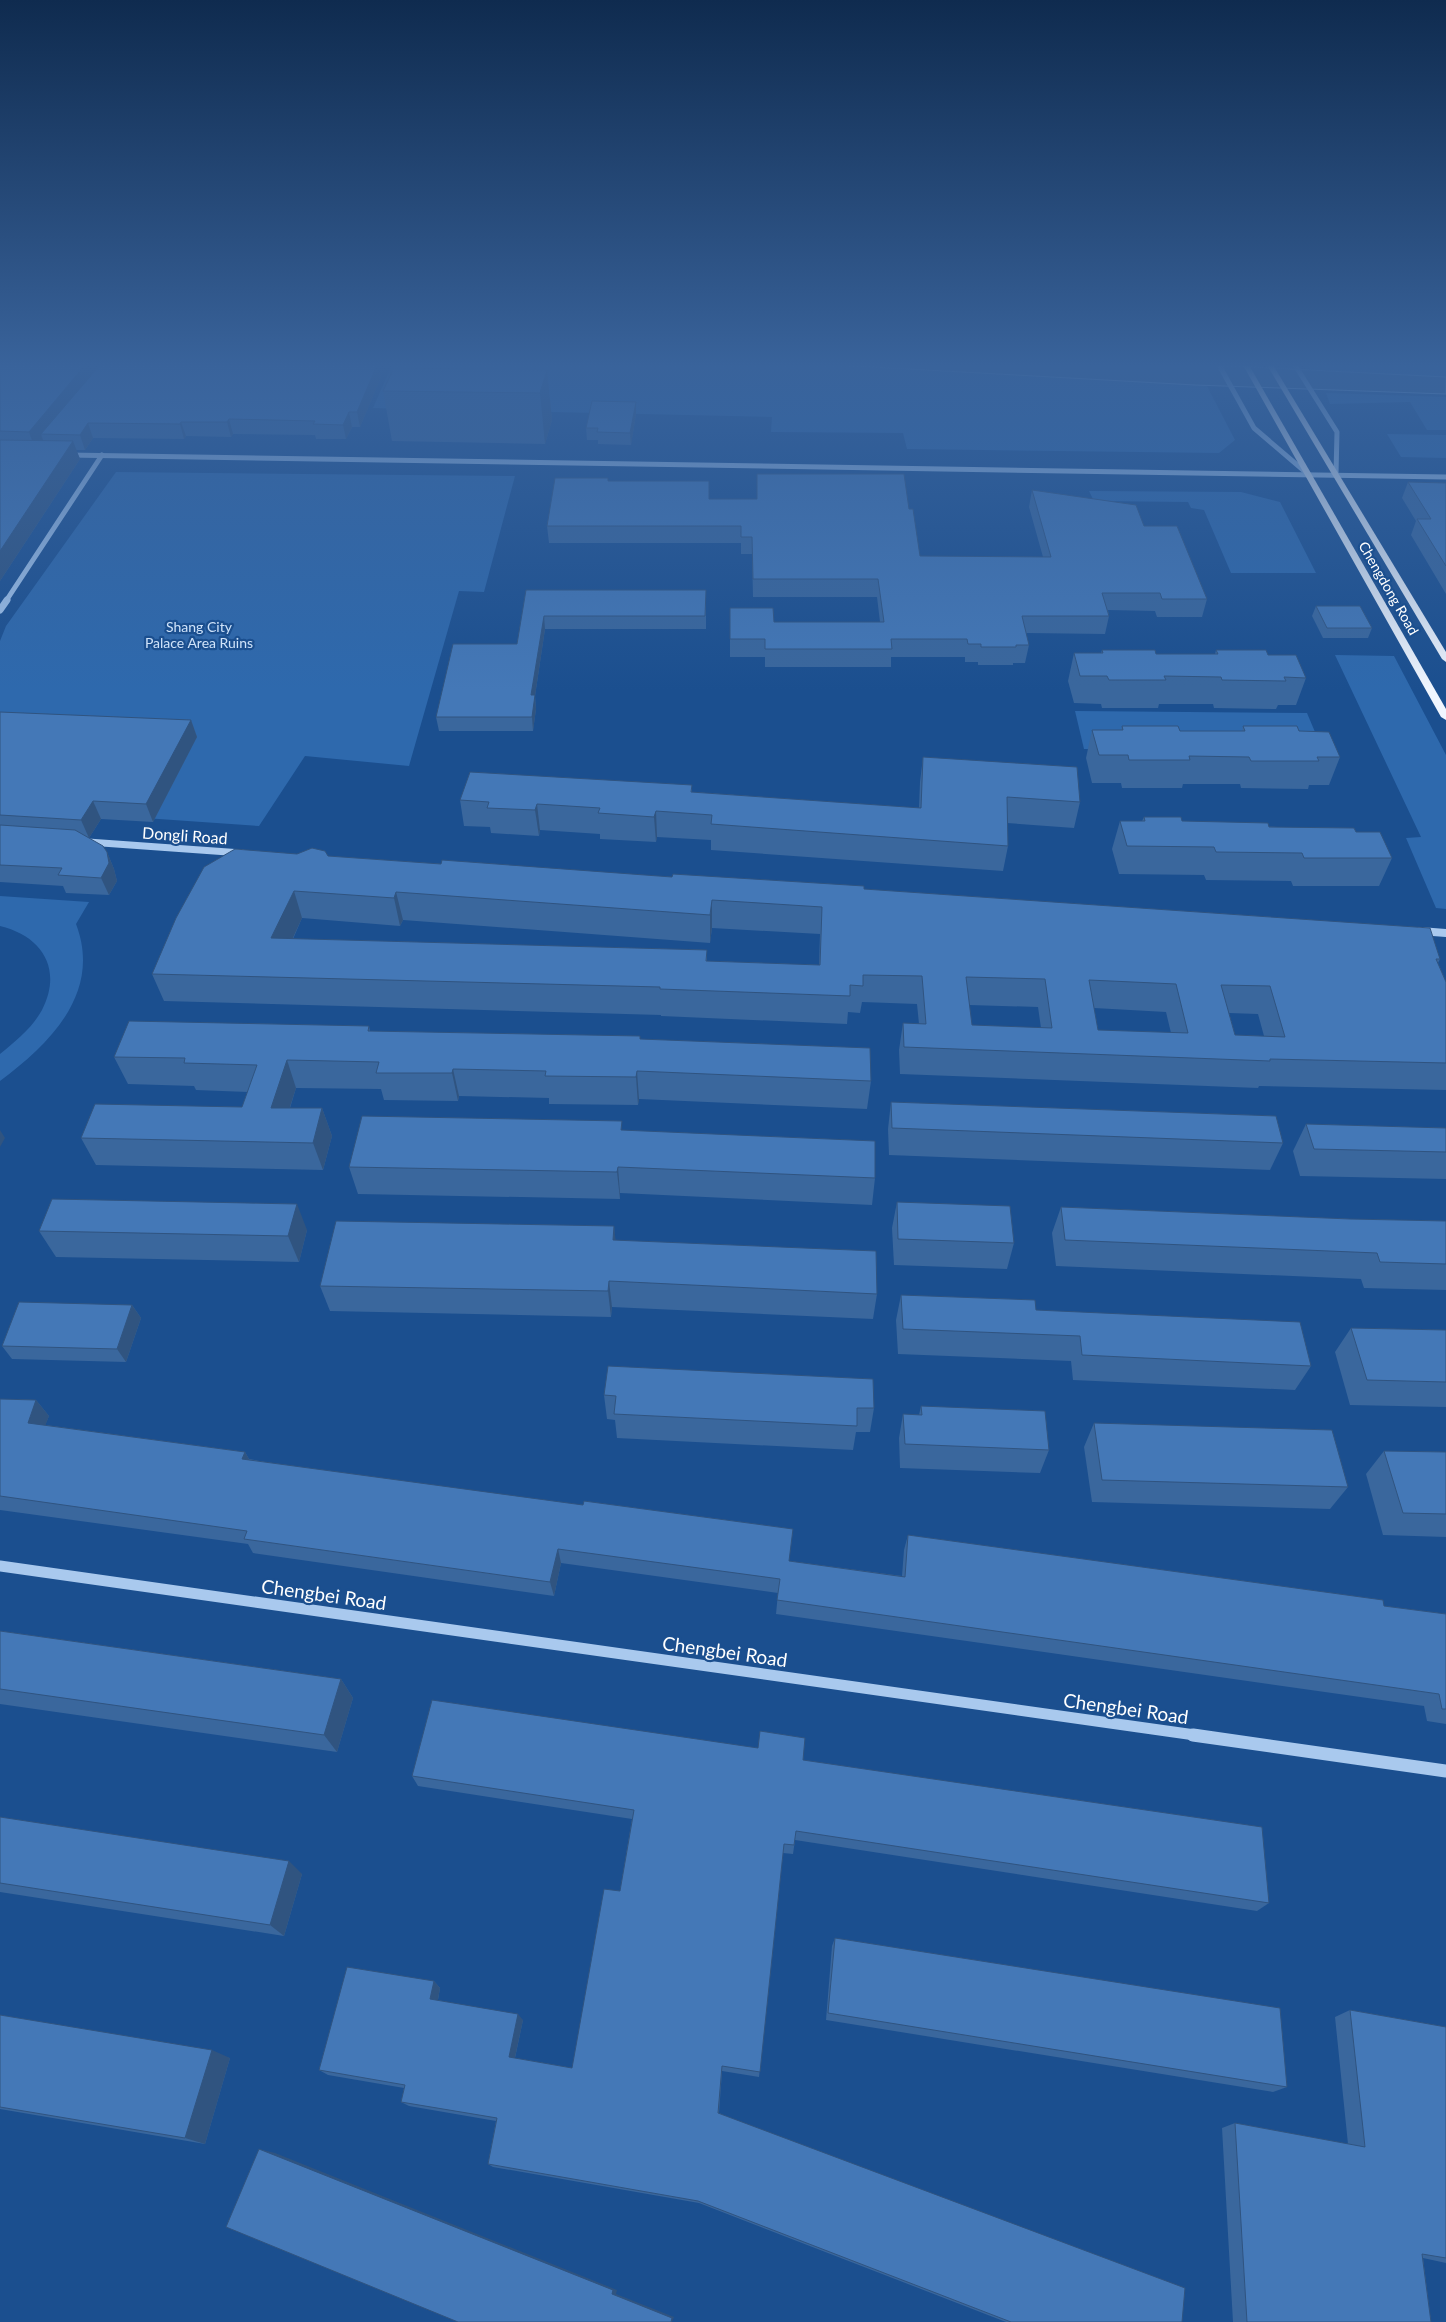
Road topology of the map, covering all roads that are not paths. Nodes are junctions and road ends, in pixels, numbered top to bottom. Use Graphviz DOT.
graph roads {
  1 [pos="90,473"];
  2 [pos="1210,473"];
  3 [pos="1309,475"];
  4 [pos="1336,475"];
  5 [pos="1446,477"];
  6 [pos="0,610"];
  7 [pos="1446,659"];
  8 [pos="1446,716"];
  9 [pos="78,842"];
  10 [pos="254,854"];
  11 [pos="1409,930"];
  12 [pos="1446,933"];
  13 [pos="0,1566"];
  14 [pos="1446,1770"];
  1 -- 6 [label="street"];
  2 -- 3 [label="street"];
  3 -- 4 [label="street"];
  3 -- 8 [label="main road, Chengdong Road"];
  4 -- 5 [label="street"];
  4 -- 7 [label="main road, Chengdong Road"];
  9 -- 10 [label="street, Dongli Road"];
  11 -- 12 [label="street"];
  13 -- 14 [label="street, Chengbei Road"];
}
